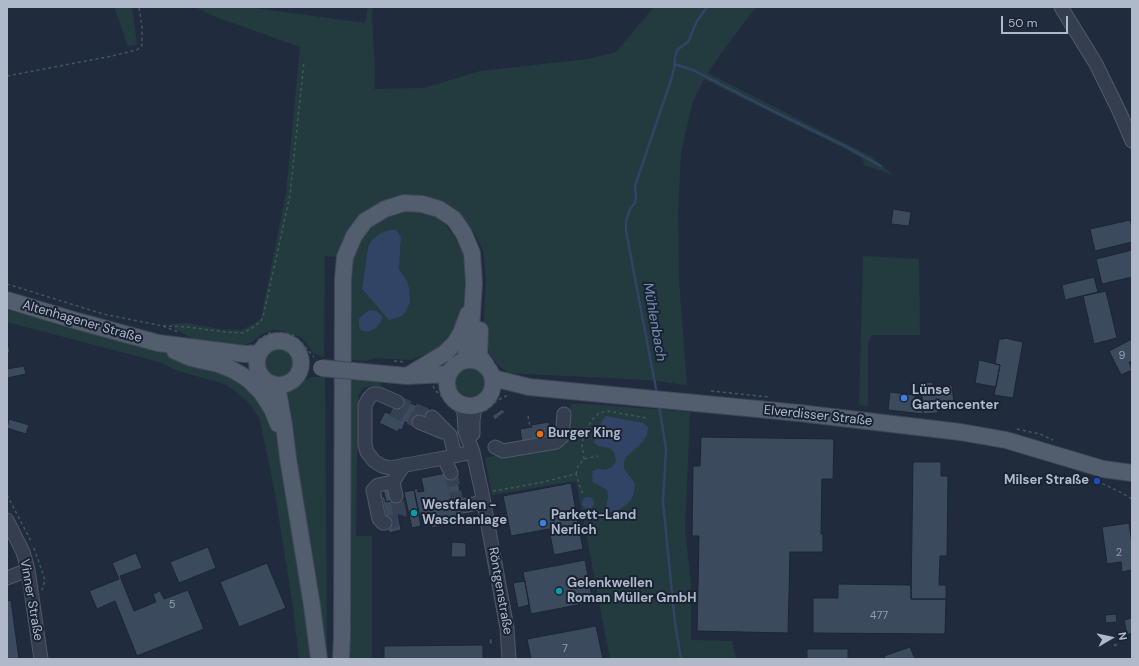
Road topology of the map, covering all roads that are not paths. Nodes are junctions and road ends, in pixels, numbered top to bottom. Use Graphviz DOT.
graph roads {
  1 [pos="1061,7"];
  2 [pos="1131,136"];
  3 [pos="425,197"];
  4 [pos="474,283"];
  5 [pos="7,300"];
  6 [pos="165,346"];
  7 [pos="258,354"];
  8 [pos="301,357"];
  9 [pos="464,360"];
  10 [pos="320,363"];
  11 [pos="409,369"];
  12 [pos="489,371"];
  13 [pos="298,376"];
  14 [pos="448,381"];
  15 [pos="277,386"];
  16 [pos="529,387"];
  17 [pos="491,394"];
  18 [pos="459,403"];
  19 [pos="395,406"];
  20 [pos="475,406"];
  21 [pos="564,414"];
  22 [pos="432,417"];
  23 [pos="419,422"];
  24 [pos="450,435"];
  25 [pos="495,448"];
  26 [pos="473,452"];
  27 [pos="450,457"];
  28 [pos="288,458"];
  29 [pos="404,466"];
  30 [pos="451,473"];
  31 [pos="1132,473"];
  32 [pos="1100,475"];
  33 [pos="393,482"];
  34 [pos="1132,485"];
  35 [pos="396,496"];
  36 [pos="482,497"];
  37 [pos="463,506"];
  38 [pos="7,520"];
  39 [pos="385,523"];
  40 [pos="28,570"];
  41 [pos="7,578"];
  42 [pos="41,659"];
  43 [pos="319,659"];
  44 [pos="341,659"];
  45 [pos="509,659"];
  1 -- 2 [label="street"];
  3 -- 12 [label="main road"];
  4 -- 9 [label="main road"];
  4 -- 11 [label="main road"];
  4 -- 44 [label="main road"];
  5 -- 6 [label="main road, Altenhagener Straße"];
  6 -- 7 [label="main road, Altenhagener Straße"];
  6 -- 28 [label="main road"];
  7 -- 8 [label="main road"];
  7 -- 15 [label="main road"];
  8 -- 10 [label="main road"];
  8 -- 13 [label="main road"];
  9 -- 12 [label="main road"];
  9 -- 14 [label="main road"];
  10 -- 11 [label="main road, bridge"];
  10 -- 13 [label="main road"];
  11 -- 14 [label="main road"];
  12 -- 16 [label="main road, Elverdisser Straße"];
  12 -- 17 [label="main road"];
  13 -- 15 [label="main road"];
  14 -- 18 [label="main road"];
  15 -- 28 [label="main road"];
  16 -- 17 [label="main road, Elverdisser Straße"];
  16 -- 32 [label="main road, Elverdisser Straße"];
  17 -- 20 [label="main road"];
  18 -- 20 [label="main road"];
  18 -- 26 [label="street, Röntgenstraße"];
  19 -- 29 [label="street"];
  20 -- 26 [label="street, Röntgenstraße"];
  21 -- 25 [label="street"];
  22 -- 24 [label="street"];
  23 -- 24 [label="street"];
  24 -- 27 [label="street"];
  26 -- 27 [label="street"];
  26 -- 36 [label="street, Röntgenstraße"];
  27 -- 29 [label="street"];
  27 -- 30 [label="street"];
  28 -- 43 [label="main road"];
  29 -- 33 [label="street"];
  31 -- 32 [label="main road, Elverdisser Straße"];
  32 -- 34 [label="main road, Elverdisser Straße"];
  33 -- 35 [label="street"];
  33 -- 39 [label="street"];
  36 -- 37 [label="street"];
  36 -- 45 [label="street, Röntgenstraße"];
  38 -- 40 [label="street, Vinner Straße"];
  40 -- 41 [label="street"];
  40 -- 42 [label="street, Vinner Straße"];
}
